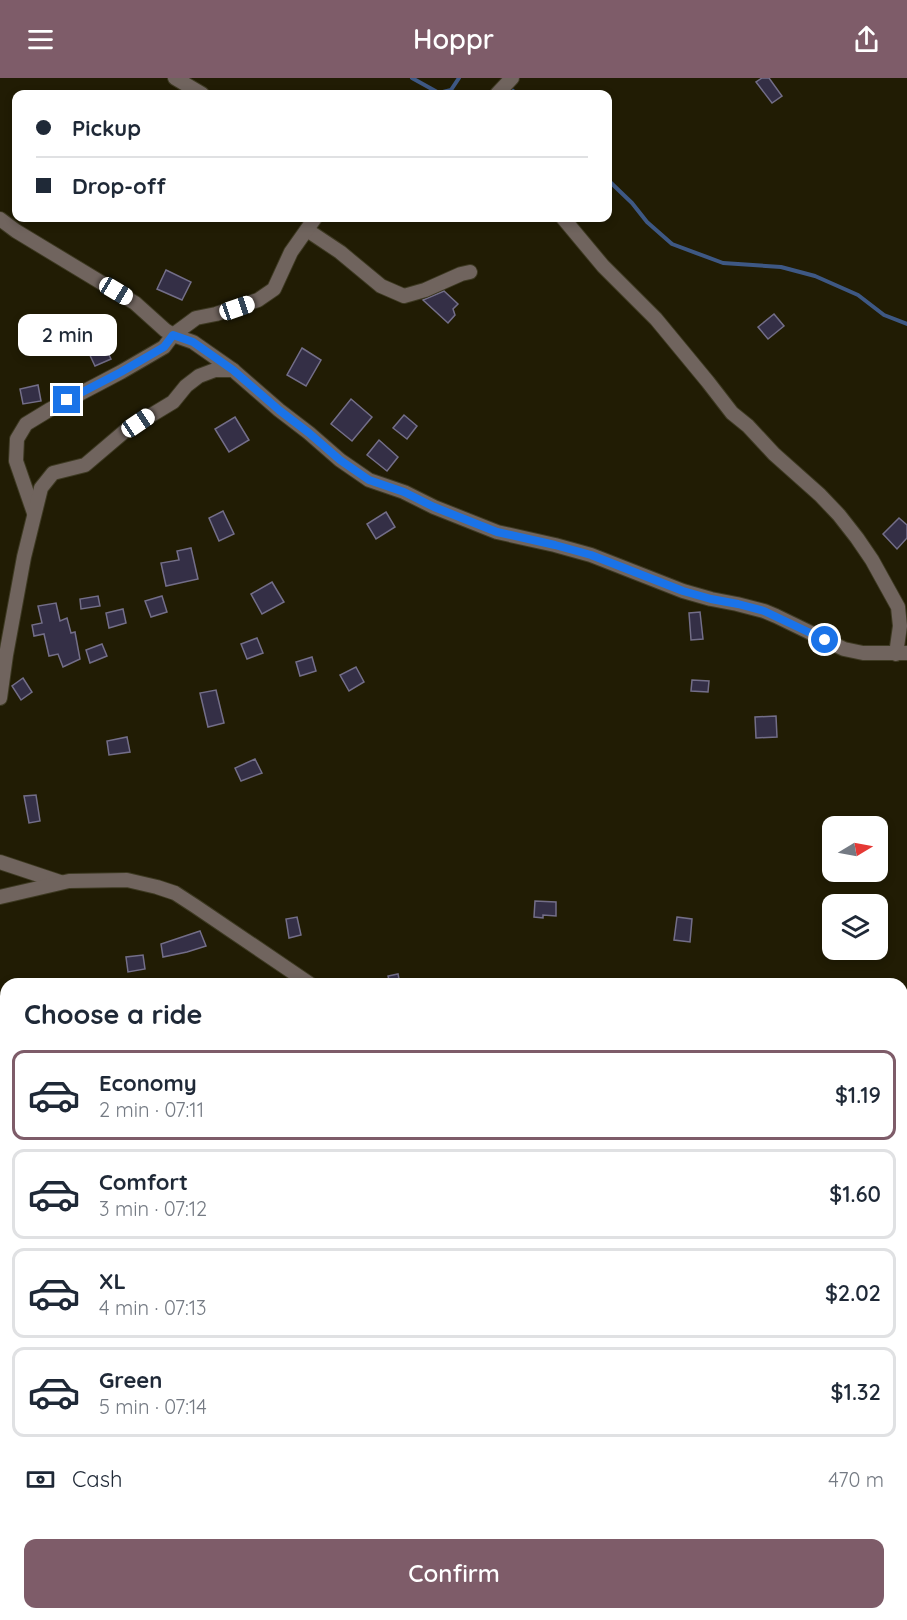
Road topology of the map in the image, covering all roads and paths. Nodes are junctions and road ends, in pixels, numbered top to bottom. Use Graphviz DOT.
graph roads {
  1 [pos="175,78"];
  2 [pos="512,78"];
  3 [pos="195,90"];
  4 [pos="501,90"];
  5 [pos="0,219"];
  6 [pos="312,222"];
  7 [pos="566,222"];
  8 [pos="307,230"];
  9 [pos="470,272"];
  10 [pos="173,335"];
  11 [pos="233,370"];
  12 [pos="34,513"];
  13 [pos="901,653"];
  14 [pos="0,698"];
  15 [pos="0,862"];
  16 [pos="63,882"];
  17 [pos="0,897"];
  18 [pos="301,978"];
  1 -- 3 [label="street"];
  2 -- 4 [label="street"];
  5 -- 10 [label="street"];
  6 -- 8 [label="street"];
  7 -- 13 [label="street"];
  8 -- 9 [label="street"];
  8 -- 10 [label="street"];
  10 -- 11 [label="street"];
  10 -- 12 [label="street"];
  11 -- 12 [label="street"];
  11 -- 13 [label="street"];
  12 -- 14 [label="street"];
  15 -- 16 [label="street"];
  16 -- 17 [label="street"];
  16 -- 18 [label="street"];
}
